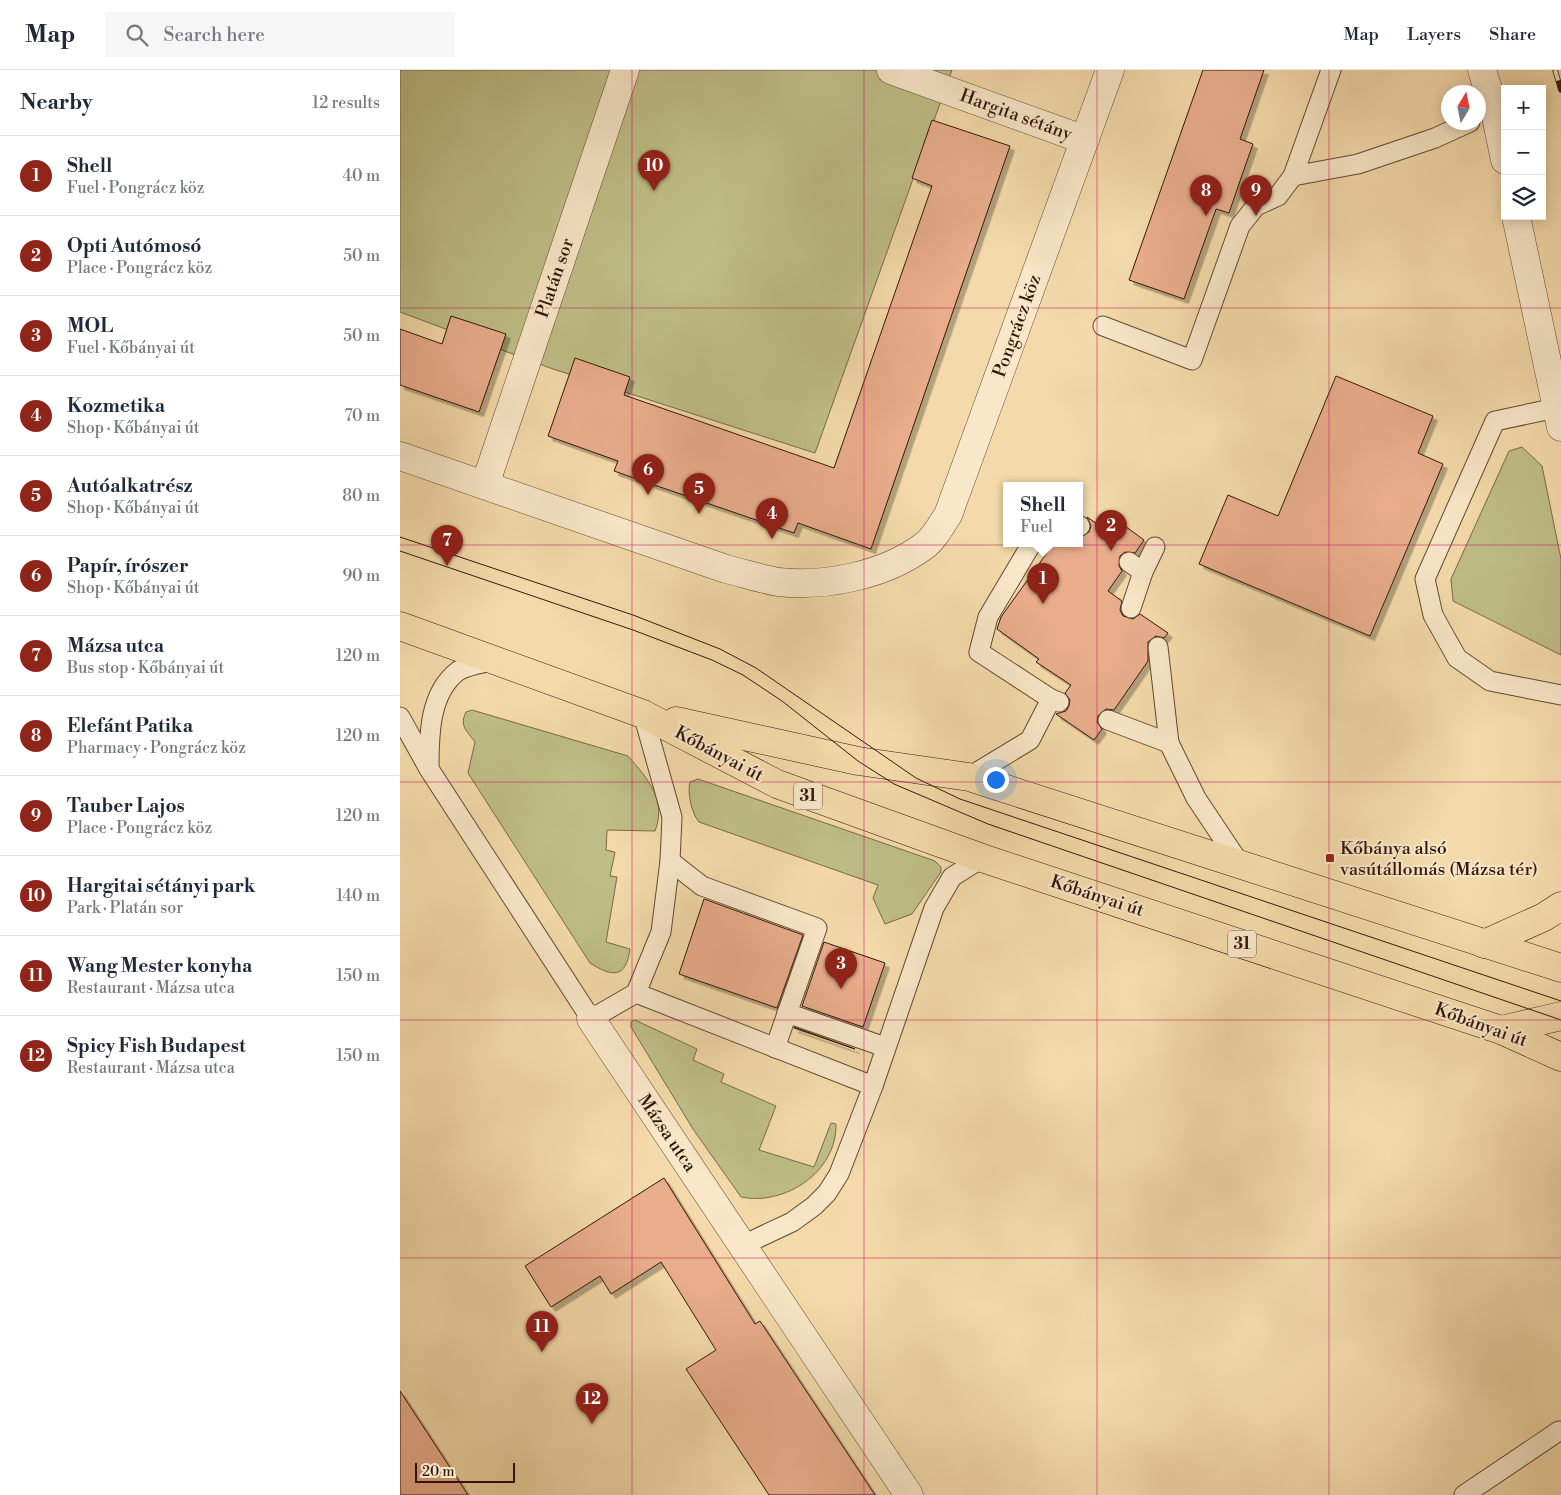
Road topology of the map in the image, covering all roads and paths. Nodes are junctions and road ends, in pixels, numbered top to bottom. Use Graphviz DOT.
graph roads {
  1 [pos="625,70"];
  2 [pos="891,70"];
  3 [pos="1110,70"];
  4 [pos="1331,70"];
  5 [pos="1482,70"];
  6 [pos="1487,115"];
  7 [pos="1452,130"];
  8 [pos="1085,140"];
  9 [pos="1501,150"];
  10 [pos="1293,176"];
  11 [pos="1517,220"];
  12 [pos="1103,326"];
  13 [pos="1558,418"];
  14 [pos="400,456"];
  15 [pos="484,485"];
  16 [pos="1030,547"];
  17 [pos="1155,547"];
  18 [pos="1131,608"];
  19 [pos="400,626"];
  20 [pos="1158,647"];
  21 [pos="496,660"];
  22 [pos="1561,695"];
  23 [pos="643,714"];
  24 [pos="400,718"];
  25 [pos="1108,720"];
  26 [pos="1169,743"];
  27 [pos="429,769"];
  28 [pos="969,777"];
  29 [pos="982,858"];
  30 [pos="670,860"];
  31 [pos="1240,864"];
  32 [pos="1561,906"];
  33 [pos="1484,944"];
  34 [pos="1561,968"];
  35 [pos="636,993"];
  36 [pos="787,1014"];
  37 [pos="1561,1016"];
  38 [pos="591,1019"];
  39 [pos="1501,1030"];
  40 [pos="885,1047"];
  41 [pos="775,1048"];
  42 [pos="1561,1057"];
  43 [pos="873,1086"];
  44 [pos="741,1246"];
  45 [pos="1559,1431"];
  46 [pos="909,1495"];
  47 [pos="1464,1495"];
  1 -- 15 [label="street, Platán sor"];
  2 -- 8 [label="street, Hargita sétány"];
  3 -- 8 [label="street, Pongrácz köz"];
  4 -- 10 [label="lane"];
  5 -- 6 [label="street"];
  6 -- 9 [label="street"];
  7 -- 10 [label="lane"];
  8 -- 15 [label="street, Pongrácz köz"];
  10 -- 12 [label="lane"];
  11 -- 13 [label="street"];
  13 -- 22 [label="lane"];
  14 -- 15 [label="street"];
  16 -- 28 [label="lane"];
  17 -- 18 [label="lane"];
  19 -- 21 [label="main road, Kőbányai út / 31"];
  20 -- 26 [label="lane"];
  21 -- 23 [label="main road, Kőbányai út / 31"];
  21 -- 27 [label="lane"];
  23 -- 28 [label="main road, Kőbányai út / 31"];
  23 -- 29 [label="main road, Kőbányai út / 31"];
  23 -- 30 [label="lane"];
  24 -- 27 [label="lane, Mázsa utca"];
  25 -- 26 [label="lane"];
  26 -- 31 [label="lane"];
  27 -- 38 [label="lane, Mázsa utca"];
  28 -- 31 [label="main road, Kőbányai út / 31"];
  29 -- 39 [label="main road, Kőbányai út / 31"];
  29 -- 40 [label="lane"];
  30 -- 35 [label="lane"];
  30 -- 36 [label="lane"];
  31 -- 33 [label="main road, Kőbányai út / 31"];
  32 -- 33 [label="main road"];
  33 -- 34 [label="main road, Kőbányai út / 31"];
  35 -- 38 [label="lane"];
  35 -- 41 [label="lane"];
  36 -- 40 [label="lane"];
  36 -- 41 [label="lane"];
  37 -- 39 [label="main road"];
  38 -- 44 [label="street, Mázsa utca"];
  39 -- 42 [label="main road, Kőbányai út / 31"];
  40 -- 43 [label="lane"];
  41 -- 43 [label="lane"];
  43 -- 44 [label="lane"];
  44 -- 46 [label="street, Mázsa utca"];
  45 -- 47 [label="lane"];
}
